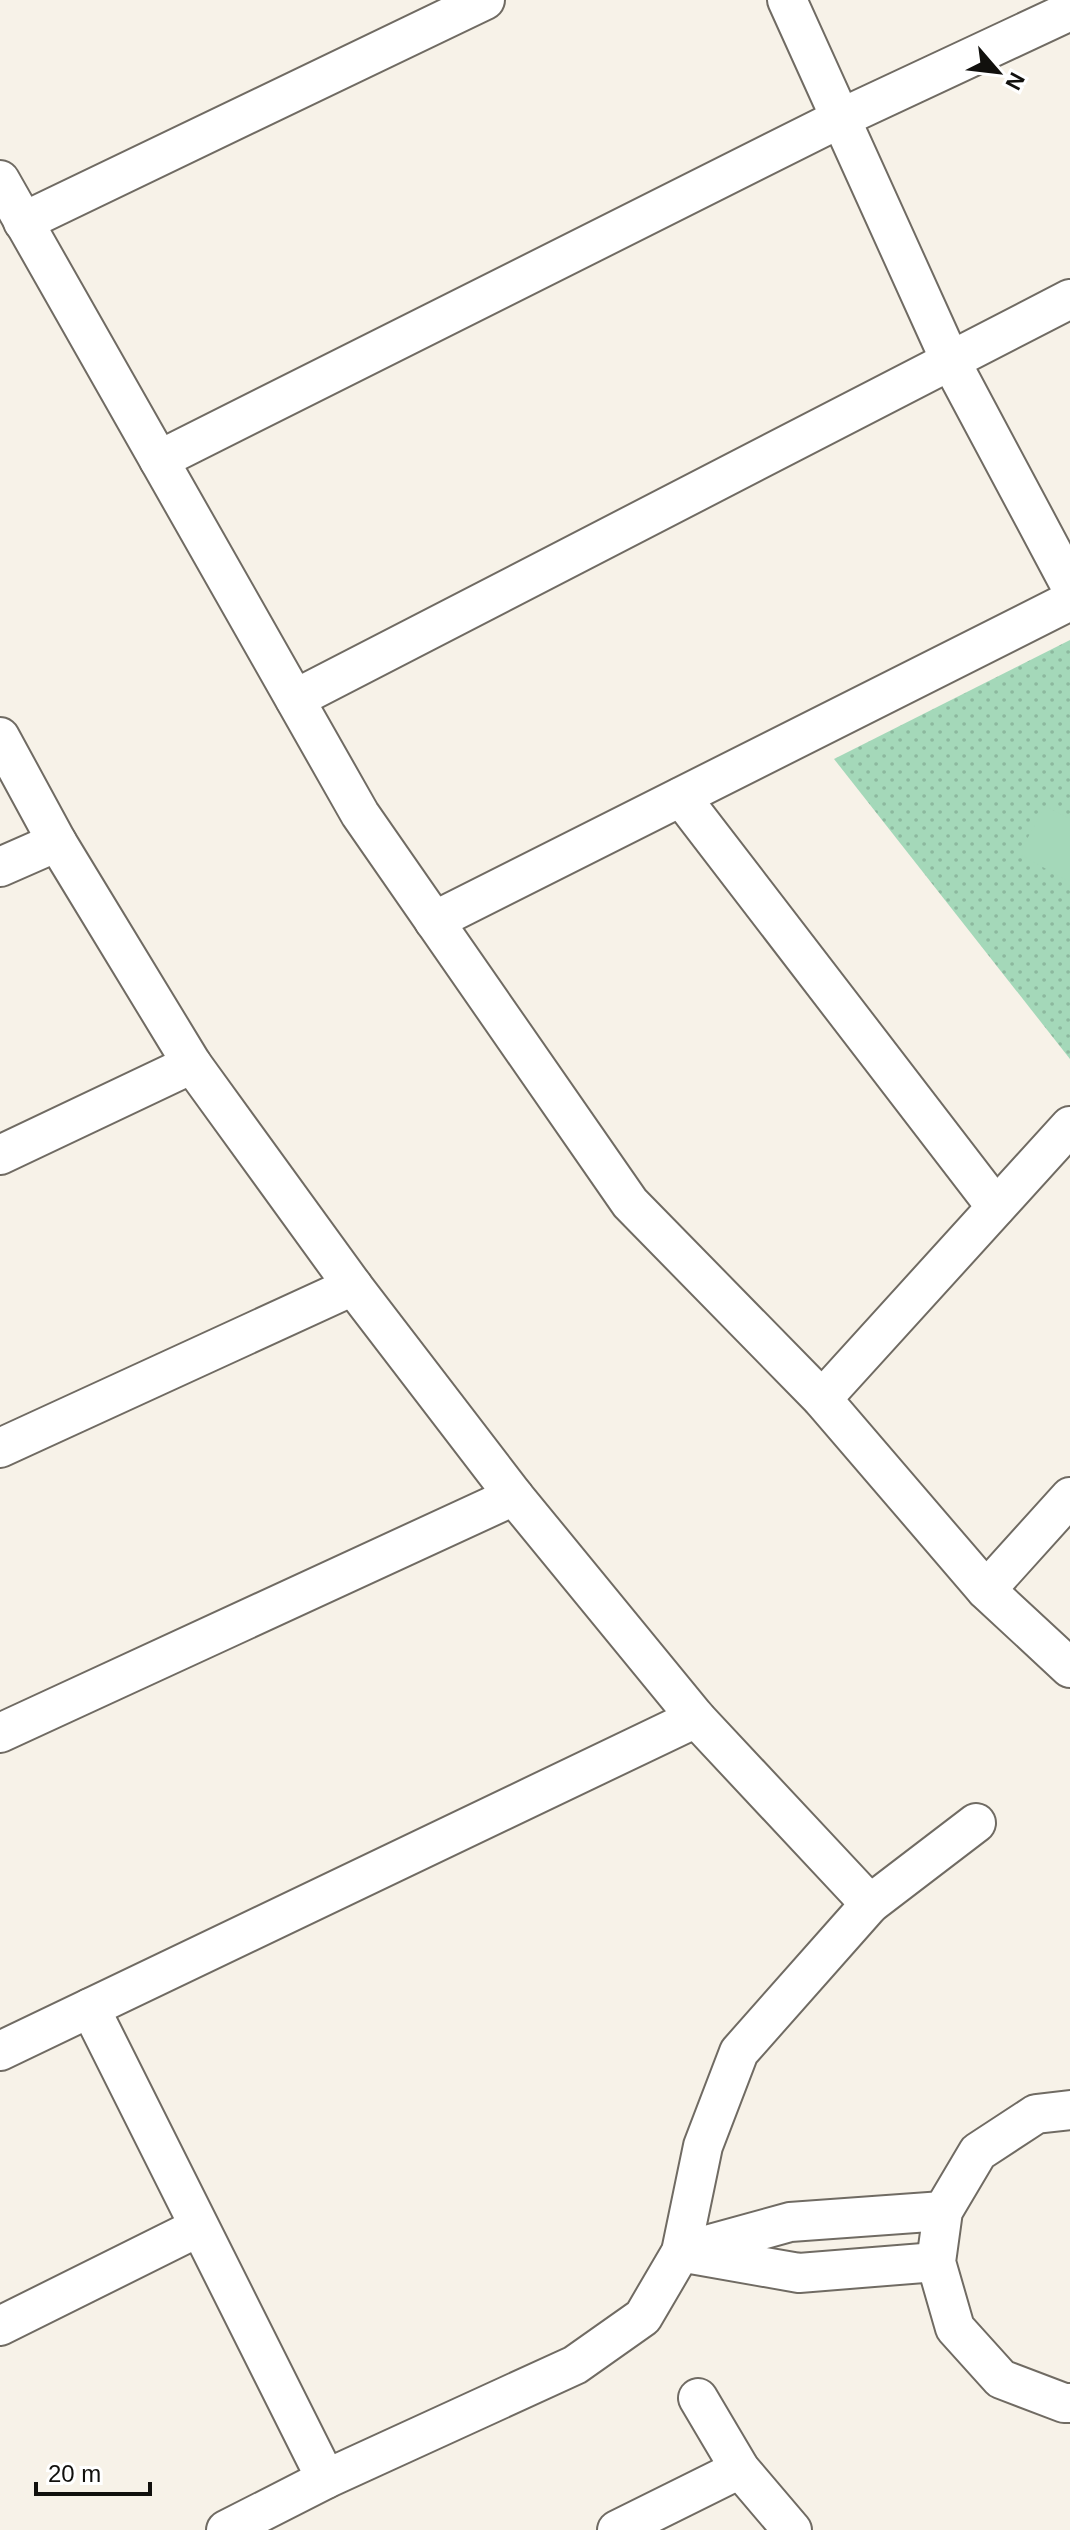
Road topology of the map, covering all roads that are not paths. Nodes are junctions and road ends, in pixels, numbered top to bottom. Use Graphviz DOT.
graph roads {
  1 [pos="485,0"];
  2 [pos="787,0"];
  3 [pos="1070,11"];
  4 [pos="839,119"];
  5 [pos="0,180"];
  6 [pos="23,222"];
  7 [pos="1070,299"];
  8 [pos="950,360"];
  9 [pos="159,460"];
  10 [pos="1070,585"];
  11 [pos="1070,601"];
  12 [pos="295,699"];
  13 [pos="0,737"];
  14 [pos="681,797"];
  15 [pos="57,842"];
  16 [pos="0,867"];
  17 [pos="434,921"];
  18 [pos="192,1064"];
  19 [pos="1070,1126"];
  20 [pos="0,1155"];
  21 [pos="996,1207"];
  22 [pos="353,1286"];
  23 [pos="822,1399"];
  24 [pos="0,1448"];
  25 [pos="514,1496"];
  26 [pos="1070,1497"];
  27 [pos="986,1590"];
  28 [pos="1070,1668"];
  29 [pos="696,1718"];
  30 [pos="0,1733"];
  31 [pos="976,1823"];
  32 [pos="870,1904"];
  33 [pos="90,2008"];
  34 [pos="0,2051"];
  35 [pos="1070,2110"];
  36 [pos="943,2211"];
  37 [pos="199,2227"];
  38 [pos="681,2252"];
  39 [pos="936,2262"];
  40 [pos="0,2326"];
  41 [pos="698,2398"];
  42 [pos="1068,2406"];
  43 [pos="740,2469"];
  44 [pos="326,2479"];
  45 [pos="226,2530"];
  46 [pos="617,2530"];
  47 [pos="792,2530"];
  1 -- 6 [label="street"];
  2 -- 4 [label="street"];
  3 -- 4 [label="street"];
  4 -- 8 [label="street"];
  4 -- 9 [label="street"];
  5 -- 6 [label="street"];
  6 -- 9 [label="street"];
  7 -- 8 [label="street"];
  8 -- 10 [label="street"];
  8 -- 12 [label="street"];
  9 -- 12 [label="street"];
  11 -- 14 [label="street"];
  12 -- 17 [label="street"];
  13 -- 15 [label="street"];
  14 -- 17 [label="street"];
  14 -- 21 [label="street"];
  15 -- 16 [label="street"];
  15 -- 18 [label="street"];
  17 -- 23 [label="street"];
  18 -- 20 [label="street"];
  18 -- 22 [label="street"];
  19 -- 21 [label="street"];
  21 -- 23 [label="street"];
  22 -- 24 [label="street"];
  22 -- 25 [label="street"];
  23 -- 27 [label="street"];
  25 -- 29 [label="street"];
  25 -- 30 [label="street"];
  26 -- 27 [label="street"];
  27 -- 28 [label="street"];
  29 -- 32 [label="street"];
  29 -- 33 [label="street"];
  31 -- 32 [label="street"];
  32 -- 38 [label="street"];
  33 -- 34 [label="street"];
  33 -- 37 [label="street"];
  35 -- 36 [label="street"];
  36 -- 38 [label="street"];
  36 -- 39 [label="street"];
  37 -- 40 [label="street"];
  37 -- 44 [label="street"];
  38 -- 39 [label="street"];
  38 -- 44 [label="street"];
  39 -- 42 [label="street"];
  41 -- 43 [label="street"];
  43 -- 46 [label="street"];
  43 -- 47 [label="street"];
  44 -- 45 [label="street"];
}
